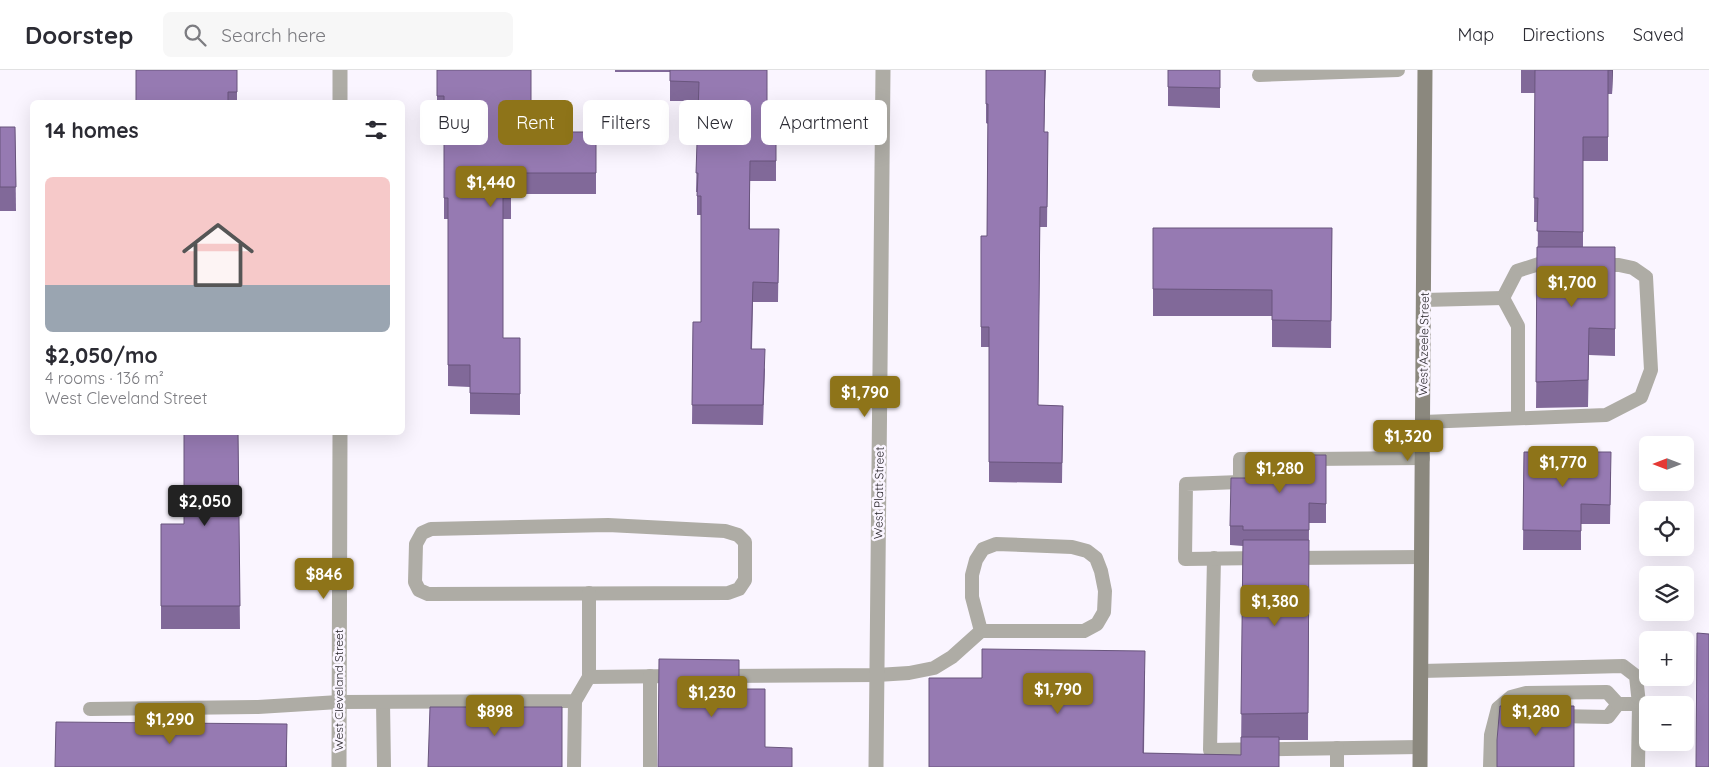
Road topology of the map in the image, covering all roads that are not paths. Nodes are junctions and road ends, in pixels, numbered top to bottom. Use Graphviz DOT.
graph roads {
  1 [pos="340,70"];
  2 [pos="883,70"];
  3 [pos="1398,70"];
  4 [pos="1425,70"];
  5 [pos="1259,75"];
  6 [pos="340,100"];
  7 [pos="1503,298"];
  8 [pos="1424,300"];
  9 [pos="1518,418"];
  10 [pos="1423,422"];
  11 [pos="340,435"];
  12 [pos="1423,458"];
  13 [pos="1422,557"];
  14 [pos="1214,558"];
  15 [pos="589,593"];
  16 [pos="981,631"];
  17 [pos="1421,671"];
  18 [pos="877,675"];
  19 [pos="650,676"];
  20 [pos="690,676"];
  21 [pos="709,676"];
  22 [pos="589,677"];
  23 [pos="574,701"];
  24 [pos="339,702"];
  25 [pos="383,702"];
  26 [pos="1618,704"];
  27 [pos="1639,704"];
  28 [pos="90,708"];
  29 [pos="1539,716"];
  30 [pos="1420,747"];
  31 [pos="1337,748"];
  32 [pos="339,767"];
  33 [pos="384,767"];
  34 [pos="574,767"];
  35 [pos="650,767"];
  36 [pos="876,767"];
  37 [pos="1337,767"];
  38 [pos="1420,767"];
  39 [pos="1490,767"];
  40 [pos="1638,767"];
  1 -- 6 [label="street"];
  2 -- 18 [label="street, West Platt Street"];
  3 -- 5 [label="lane"];
  4 -- 8 [label="main road, West Azeele Street"];
  7 -- 8 [label="lane"];
  7 -- 9 [label="lane"];
  7 -- 9 [label="lane"];
  8 -- 10 [label="main road, West Azeele Street"];
  9 -- 10 [label="lane"];
  10 -- 12 [label="main road, West Azeele Street"];
  11 -- 24 [label="street, West Cleveland Street"];
  12 -- 13 [label="main road, West Azeele Street"];
  12 -- 14 [label="lane"];
  13 -- 14 [label="lane"];
  13 -- 17 [label="main road, West Azeele Street"];
  14 -- 31 [label="lane"];
  15 -- 15 [label="lane"];
  15 -- 22 [label="lane"];
  16 -- 16 [label="lane"];
  16 -- 18 [label="lane"];
  17 -- 27 [label="lane"];
  17 -- 30 [label="main road, West Azeele Street"];
  18 -- 21 [label="lane"];
  18 -- 36 [label="street, West Platt Street"];
  19 -- 20 [label="lane"];
  19 -- 22 [label="lane"];
  19 -- 35 [label="lane"];
  22 -- 23 [label="lane"];
  23 -- 25 [label="lane"];
  23 -- 34 [label="lane"];
  24 -- 25 [label="lane"];
  24 -- 28 [label="lane"];
  24 -- 32 [label="street, West Cleveland Street"];
  25 -- 33 [label="lane"];
  26 -- 27 [label="lane"];
  26 -- 29 [label="lane"];
  26 -- 39 [label="lane"];
  27 -- 40 [label="lane"];
  30 -- 31 [label="lane"];
  30 -- 38 [label="main road, West Azeele Street"];
  31 -- 37 [label="lane"];
}
